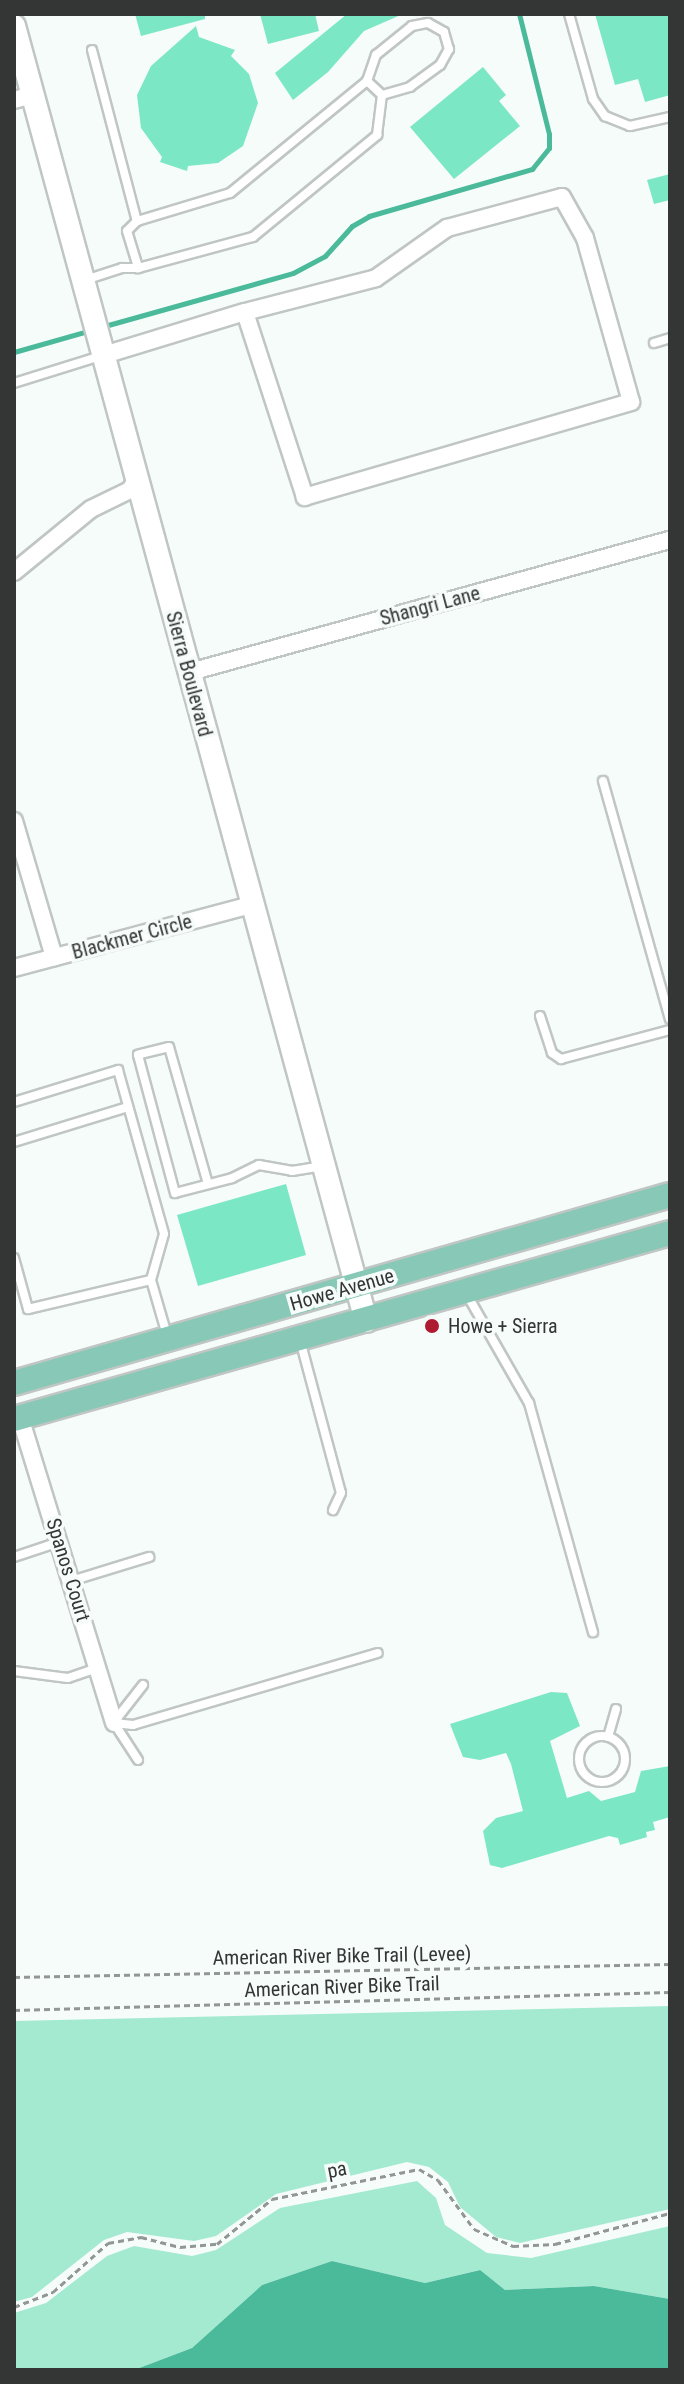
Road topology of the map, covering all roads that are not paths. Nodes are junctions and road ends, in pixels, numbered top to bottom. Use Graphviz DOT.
graph roads {
  1 [pos="569,14"];
  2 [pos="14,26"];
  3 [pos="92,50"];
  4 [pos="367,81"];
  5 [pos="382,95"];
  6 [pos="23,98"];
  7 [pos="670,117"];
  8 [pos="137,221"];
  9 [pos="138,268"];
  10 [pos="84,280"];
  11 [pos="245,312"];
  12 [pos="100,338"];
  13 [pos="670,338"];
  14 [pos="654,343"];
  15 [pos="14,383"];
  16 [pos="137,479"];
  17 [pos="670,540"];
  18 [pos="14,572"];
  19 [pos="190,672"];
  20 [pos="603,781"];
  21 [pos="14,821"];
  22 [pos="250,905"];
  23 [pos="54,957"];
  24 [pos="14,968"];
  25 [pos="540,1016"];
  26 [pos="670,1019"];
  27 [pos="670,1030"];
  28 [pos="14,1102"];
  29 [pos="128,1107"];
  30 [pos="14,1142"];
  31 [pos="323,1166"];
  32 [pos="208,1184"];
  33 [pos="670,1195"];
  34 [pos="670,1233"];
  35 [pos="14,1258"];
  36 [pos="151,1280"];
  37 [pos="356,1286"];
  38 [pos="465,1292"];
  39 [pos="366,1321"];
  40 [pos="170,1339"];
  41 [pos="300,1339"];
  42 [pos="14,1383"];
  43 [pos="17,1418"];
  44 [pos="333,1510"];
  45 [pos="59,1542"];
  46 [pos="14,1557"];
  47 [pos="149,1557"];
  48 [pos="71,1581"];
  49 [pos="593,1632"];
  50 [pos="378,1653"];
  51 [pos="98,1667"];
  52 [pos="14,1671"];
  53 [pos="143,1685"];
  54 [pos="616,1709"];
  55 [pos="114,1723"];
  56 [pos="608,1737"];
  57 [pos="138,1760"];
  1 -- 7 [label="lane"];
  2 -- 6 [label="street, Sierra Boulevard"];
  3 -- 8 [label="lane"];
  4 -- 5 [label="lane"];
  4 -- 5 [label="lane"];
  4 -- 8 [label="lane"];
  5 -- 9 [label="lane"];
  6 -- 10 [label="street, Sierra Boulevard"];
  8 -- 9 [label="lane"];
  9 -- 10 [label="lane"];
  10 -- 12 [label="street, Sierra Boulevard"];
  11 -- 11 [label="street"];
  11 -- 12 [label="street"];
  12 -- 15 [label="lane"];
  12 -- 16 [label="street, Sierra Boulevard"];
  13 -- 14 [label="lane"];
  16 -- 18 [label="street"];
  16 -- 19 [label="street, Sierra Boulevard"];
  17 -- 19 [label="street, Shangri Lane"];
  19 -- 22 [label="street, Sierra Boulevard"];
  20 -- 26 [label="lane"];
  21 -- 23 [label="street"];
  22 -- 23 [label="street, Blackmer Circle"];
  22 -- 31 [label="street, Sierra Boulevard"];
  23 -- 24 [label="street, Blackmer Circle"];
  25 -- 27 [label="lane"];
  28 -- 29 [label="lane"];
  29 -- 30 [label="lane"];
  29 -- 36 [label="lane"];
  31 -- 32 [label="lane"];
  31 -- 37 [label="street, Sierra Boulevard"];
  32 -- 32 [label="lane"];
  33 -- 37 [label="main road, Howe Avenue"];
  34 -- 38 [label="main road, Howe Avenue"];
  35 -- 36 [label="lane"];
  36 -- 40 [label="lane"];
  37 -- 39 [label="street, Sierra Boulevard"];
  37 -- 40 [label="main road, Howe Avenue"];
  38 -- 39 [label="main road, Howe Avenue"];
  38 -- 49 [label="lane"];
  39 -- 41 [label="main road, Howe Avenue"];
  40 -- 42 [label="main road, Howe Avenue"];
  40 -- 43 [label="main road"];
  41 -- 43 [label="main road, Howe Avenue"];
  41 -- 44 [label="lane"];
  43 -- 45 [label="street, Spanos Court"];
  45 -- 46 [label="lane"];
  45 -- 48 [label="street, Spanos Court"];
  47 -- 48 [label="lane"];
  48 -- 51 [label="street, Spanos Court"];
  50 -- 55 [label="lane"];
  51 -- 52 [label="lane"];
  51 -- 55 [label="street, Spanos Court"];
  53 -- 55 [label="lane"];
  54 -- 56 [label="lane"];
  55 -- 57 [label="lane"];
  56 -- 56 [label="lane"];
}
